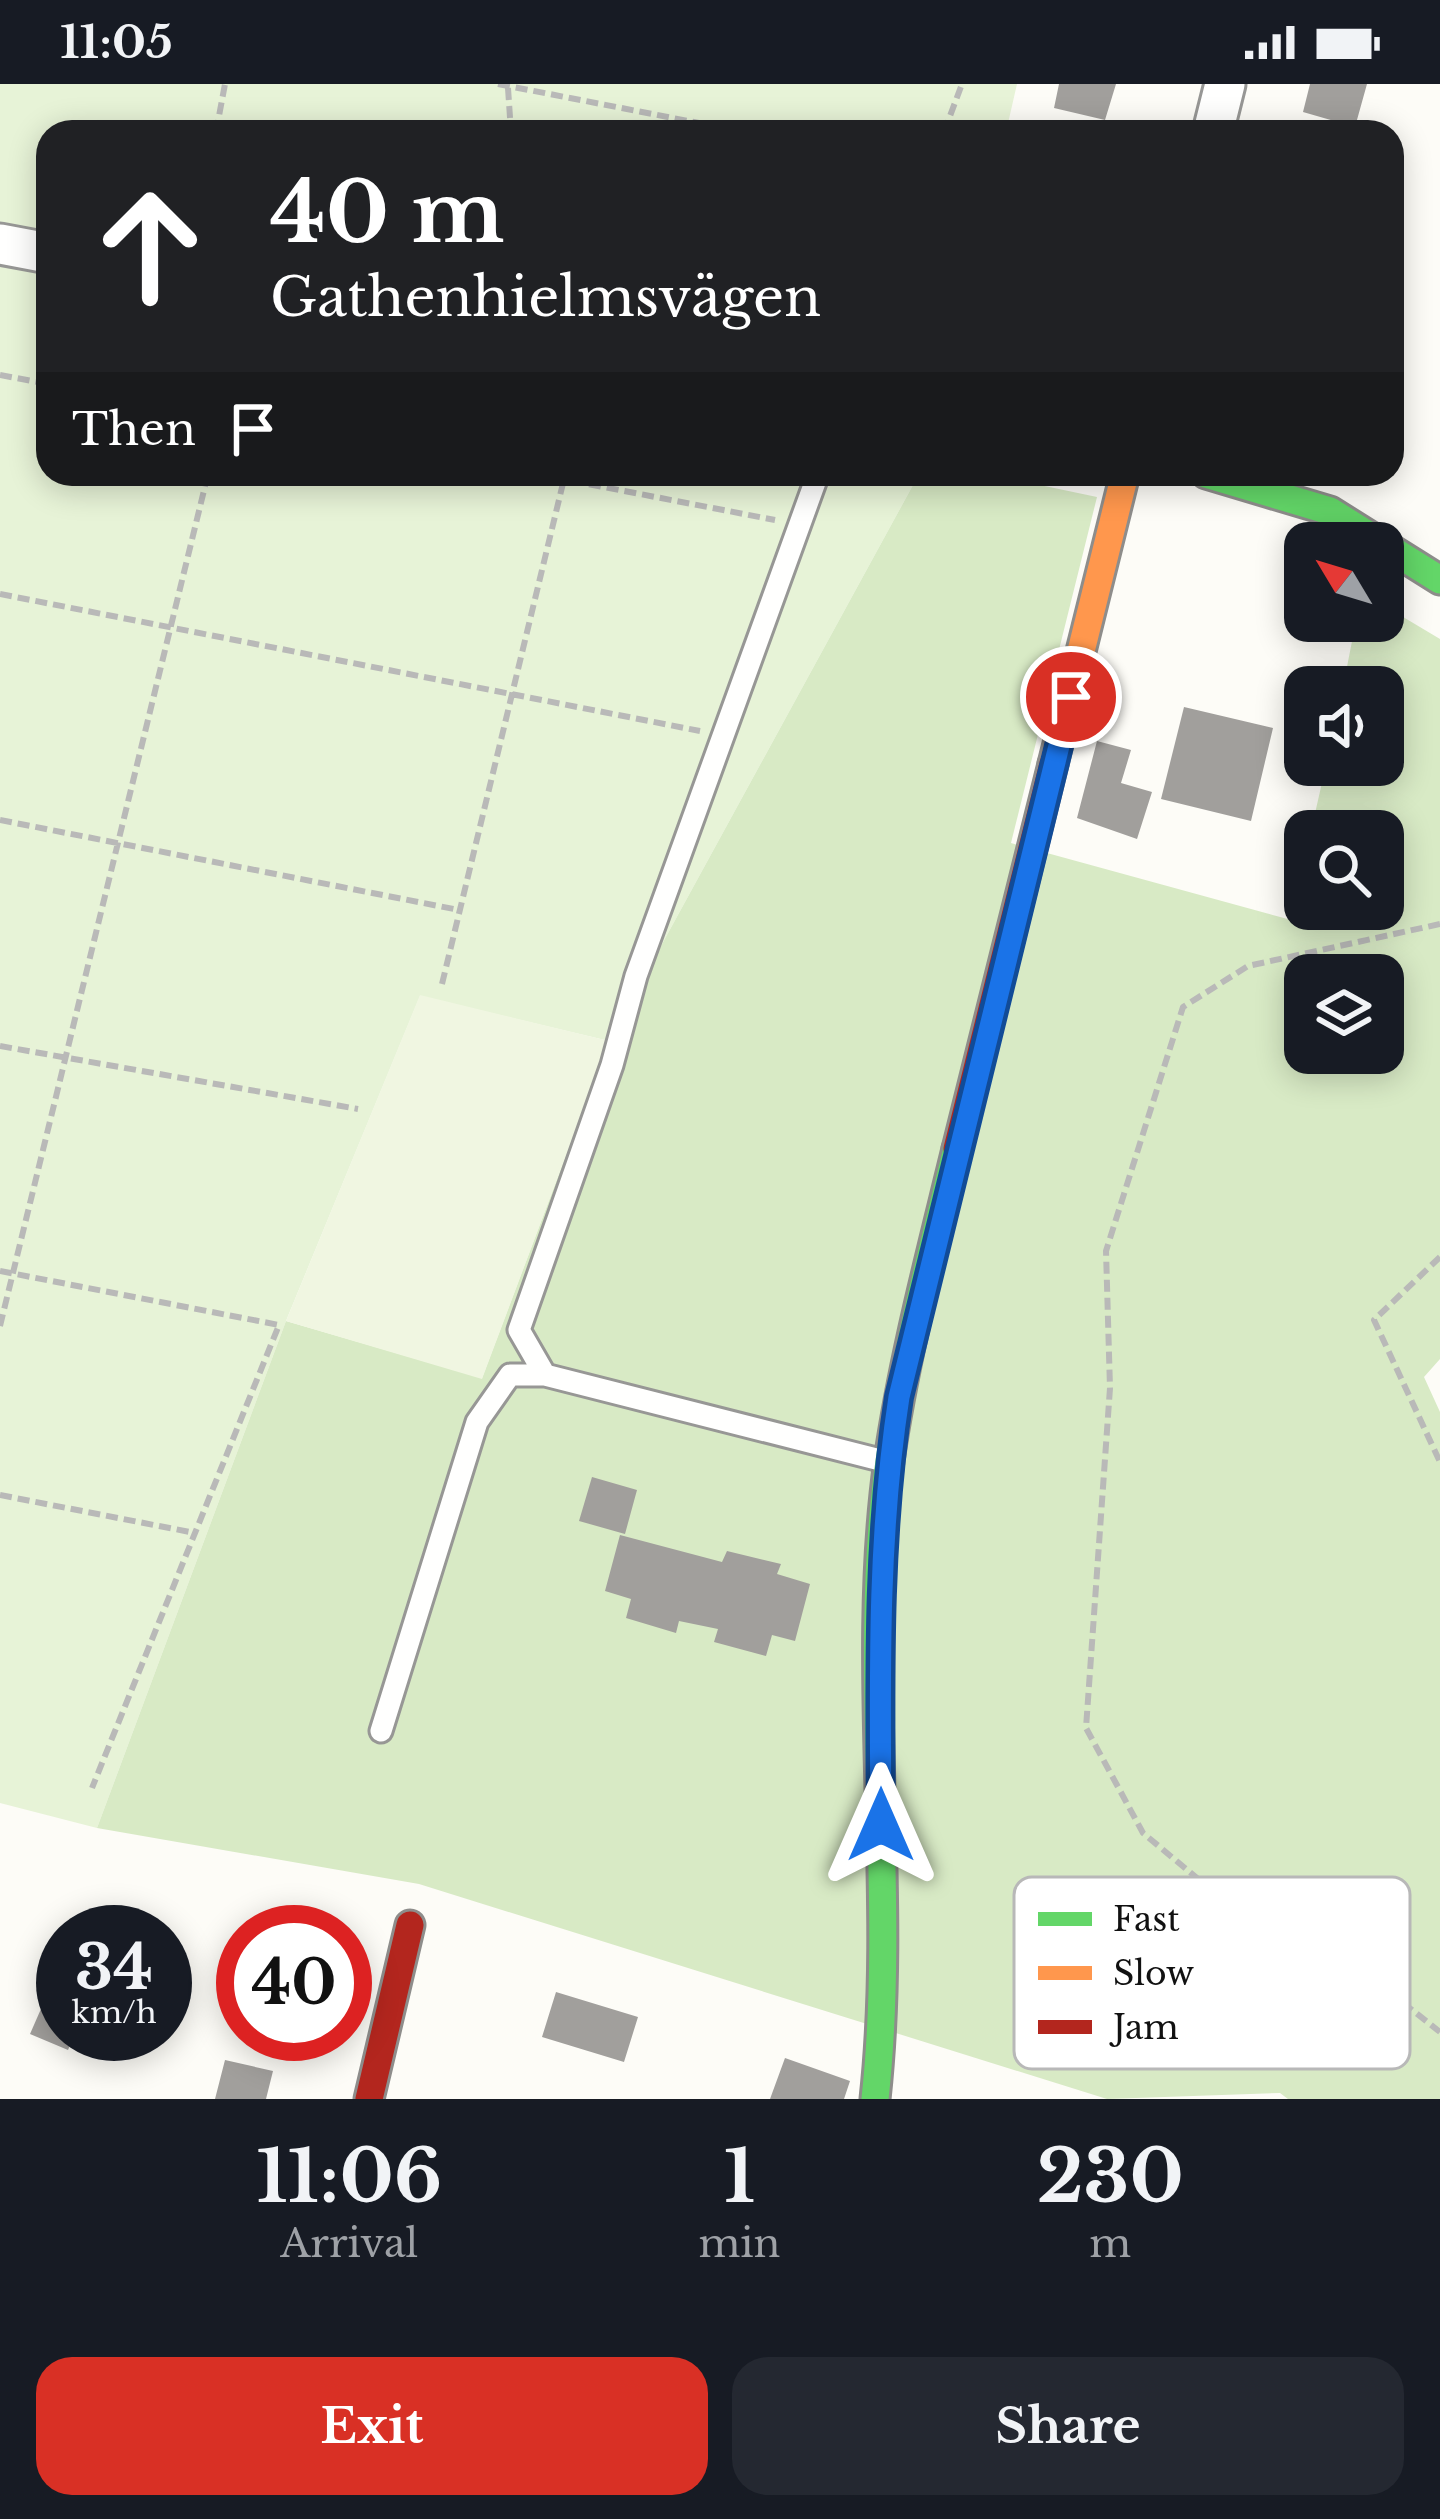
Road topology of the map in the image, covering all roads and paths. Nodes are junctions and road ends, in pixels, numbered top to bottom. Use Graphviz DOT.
graph roads {
  1 [pos="225,84"];
  2 [pos="498,84"];
  3 [pos="962,84"];
  4 [pos="1225,84"];
  5 [pos="508,85"];
  6 [pos="218,120"];
  7 [pos="510,120"];
  8 [pos="684,120"];
  9 [pos="948,120"];
  10 [pos="1216,120"];
  11 [pos="0,244"];
  12 [pos="36,252"];
  13 [pos="0,375"];
  14 [pos="36,382"];
  15 [pos="205,486"];
  16 [pos="562,486"];
  17 [pos="600,486"];
  18 [pos="814,486"];
  19 [pos="1122,486"];
  20 [pos="1246,486"];
  21 [pos="796,524"];
  22 [pos="1440,580"];
  23 [pos="0,594"];
  24 [pos="171,627"];
  25 [pos="512,696"];
  26 [pos="716,734"];
  27 [pos="0,820"];
  28 [pos="118,842"];
  29 [pos="459,910"];
  30 [pos="1440,924"];
  31 [pos="442,984"];
  32 [pos="0,1046"];
  33 [pos="66,1058"];
  34 [pos="358,1109"];
  35 [pos="1440,1257"];
  36 [pos="0,1271"];
  37 [pos="13,1274"];
  38 [pos="0,1326"];
  39 [pos="545,1375"];
  40 [pos="889,1462"];
  41 [pos="1440,1462"];
  42 [pos="0,1495"];
  43 [pos="194,1533"];
  44 [pos="381,1731"];
  45 [pos="92,1788"];
  46 [pos="1195,1877"];
  47 [pos="410,1925"];
  48 [pos="1410,2008"];
  49 [pos="1440,2032"];
  50 [pos="369,2099"];
  51 [pos="875,2099"];
  1 -- 6 [label="path"];
  2 -- 5 [label="path"];
  3 -- 9 [label="path"];
  4 -- 10 [label="street"];
  5 -- 7 [label="path"];
  5 -- 8 [label="path"];
  11 -- 12 [label="street"];
  13 -- 14 [label="path"];
  15 -- 24 [label="path"];
  16 -- 25 [label="path"];
  17 -- 21 [label="path"];
  18 -- 39 [label="lane"];
  19 -- 40 [label="street"];
  20 -- 22 [label="street"];
  23 -- 24 [label="path"];
  24 -- 25 [label="path"];
  24 -- 28 [label="path"];
  25 -- 26 [label="path"];
  25 -- 29 [label="path"];
  27 -- 28 [label="path"];
  28 -- 29 [label="path"];
  28 -- 33 [label="path"];
  29 -- 31 [label="path"];
  30 -- 46 [label="path"];
  32 -- 33 [label="path"];
  33 -- 34 [label="path"];
  33 -- 37 [label="path"];
  35 -- 41 [label="path"];
  36 -- 37 [label="path"];
  37 -- 38 [label="path"];
  37 -- 43 [label="path"];
  39 -- 40 [label="lane"];
  39 -- 44 [label="lane"];
  40 -- 51 [label="street"];
  42 -- 43 [label="path"];
  43 -- 45 [label="path"];
  47 -- 50 [label="street"];
  48 -- 49 [label="path"];
}
